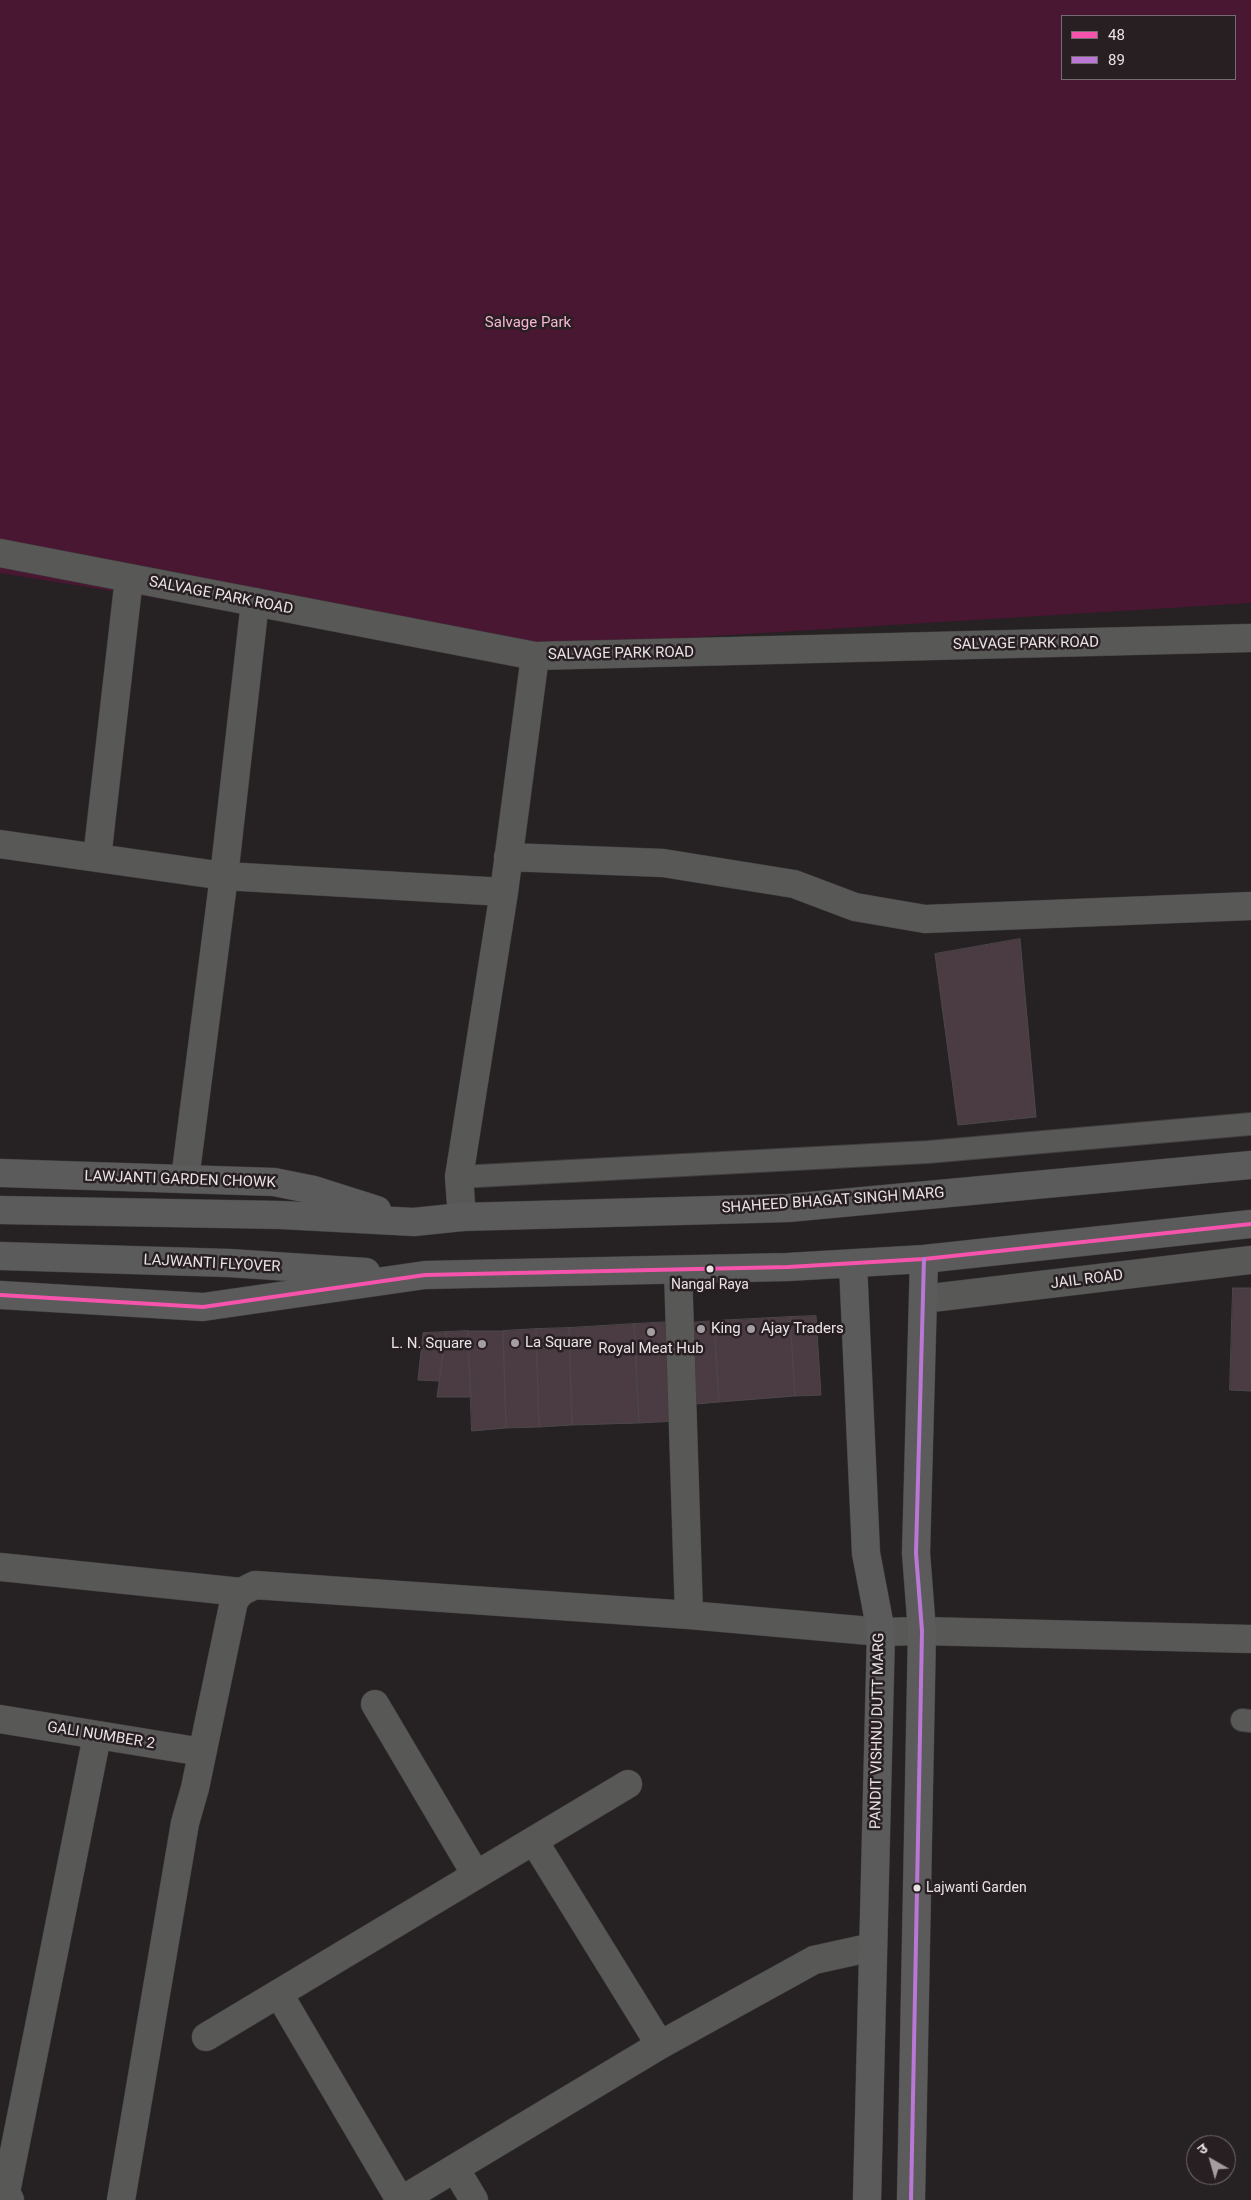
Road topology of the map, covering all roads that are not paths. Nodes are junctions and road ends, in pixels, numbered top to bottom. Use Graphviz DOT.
graph roads {
  1 [pos="0,553"];
  2 [pos="129,578"];
  3 [pos="254,602"];
  4 [pos="1251,638"];
  5 [pos="535,656"];
  6 [pos="0,844"];
  7 [pos="508,857"];
  8 [pos="97,858"];
  9 [pos="224,876"];
  10 [pos="504,892"];
  11 [pos="1251,906"];
  12 [pos="1251,1124"];
  13 [pos="1251,1165"];
  14 [pos="0,1172"];
  15 [pos="460,1177"];
  16 [pos="186,1179"];
  17 [pos="0,1210"];
  18 [pos="462,1217"];
  19 [pos="414,1222"];
  20 [pos="1251,1224"];
  21 [pos="0,1256"];
  22 [pos="924,1260"];
  23 [pos="1251,1260"];
  24 [pos="853,1264"];
  25 [pos="678,1270"];
  26 [pos="425,1276"];
  27 [pos="0,1295"];
  28 [pos="923,1299"];
  29 [pos="0,1568"];
  30 [pos="241,1592"];
  31 [pos="689,1615"];
  32 [pos="922,1631"];
  33 [pos="881,1632"];
  34 [pos="1251,1638"];
  35 [pos="375,1704"];
  36 [pos="0,1719"];
  37 [pos="97,1736"];
  38 [pos="202,1752"];
  39 [pos="628,1784"];
  40 [pos="534,1841"];
  41 [pos="476,1875"];
  42 [pos="873,1947"];
  43 [pos="279,1994"];
  44 [pos="206,2037"];
  45 [pos="660,2046"];
  46 [pos="456,2170"];
  47 [pos="10,2200"];
  48 [pos="121,2200"];
  49 [pos="401,2200"];
  50 [pos="474,2200"];
  51 [pos="867,2200"];
  52 [pos="911,2200"];
  1 -- 2 [label="street, SALVAGE PARK ROAD"];
  2 -- 3 [label="street, SALVAGE PARK ROAD"];
  2 -- 8 [label="street"];
  3 -- 5 [label="street, SALVAGE PARK ROAD"];
  3 -- 9 [label="street"];
  4 -- 5 [label="street, SALVAGE PARK ROAD"];
  5 -- 7 [label="street"];
  6 -- 8 [label="street"];
  7 -- 10 [label="street"];
  7 -- 11 [label="street"];
  8 -- 9 [label="street"];
  9 -- 10 [label="street"];
  9 -- 16 [label="street"];
  10 -- 15 [label="street"];
  12 -- 15 [label="lane"];
  13 -- 18 [label="street, SHAHEED BHAGAT SINGH MARG"];
  14 -- 16 [label="street, LAWJANTI GARDEN CHOWK"];
  15 -- 18 [label="street"];
  16 -- 19 [label="street, LAWJANTI GARDEN CHOWK"];
  17 -- 19 [label="street"];
  18 -- 19 [label="street, SHAHEED BHAGAT SINGH MARG"];
  20 -- 22 [label="street"];
  21 -- 26 [label="street, LAJWANTI FLYOVER"];
  22 -- 24 [label="street"];
  22 -- 28 [label="street"];
  23 -- 28 [label="street, JAIL ROAD"];
  24 -- 25 [label="street"];
  24 -- 33 [label="street, PANDIT VISHNU DUTT MARG"];
  25 -- 26 [label="street"];
  25 -- 31 [label="street"];
  26 -- 27 [label="street"];
  28 -- 32 [label="street"];
  29 -- 30 [label="street"];
  30 -- 31 [label="street"];
  30 -- 38 [label="street"];
  31 -- 33 [label="street"];
  32 -- 33 [label="street"];
  32 -- 34 [label="street"];
  32 -- 52 [label="street"];
  33 -- 42 [label="street, PANDIT VISHNU DUTT MARG"];
  35 -- 41 [label="street"];
  36 -- 37 [label="street, GALI NUMBER 2"];
  37 -- 38 [label="street, GALI NUMBER 2"];
  37 -- 47 [label="street"];
  38 -- 48 [label="street"];
  39 -- 40 [label="street"];
  40 -- 41 [label="street"];
  40 -- 45 [label="street"];
  41 -- 43 [label="street"];
  42 -- 45 [label="street"];
  42 -- 51 [label="street, PANDIT VISHNU DUTT MARG"];
  43 -- 44 [label="street"];
  43 -- 49 [label="street"];
  45 -- 46 [label="street"];
  46 -- 49 [label="street"];
  46 -- 50 [label="street"];
}
